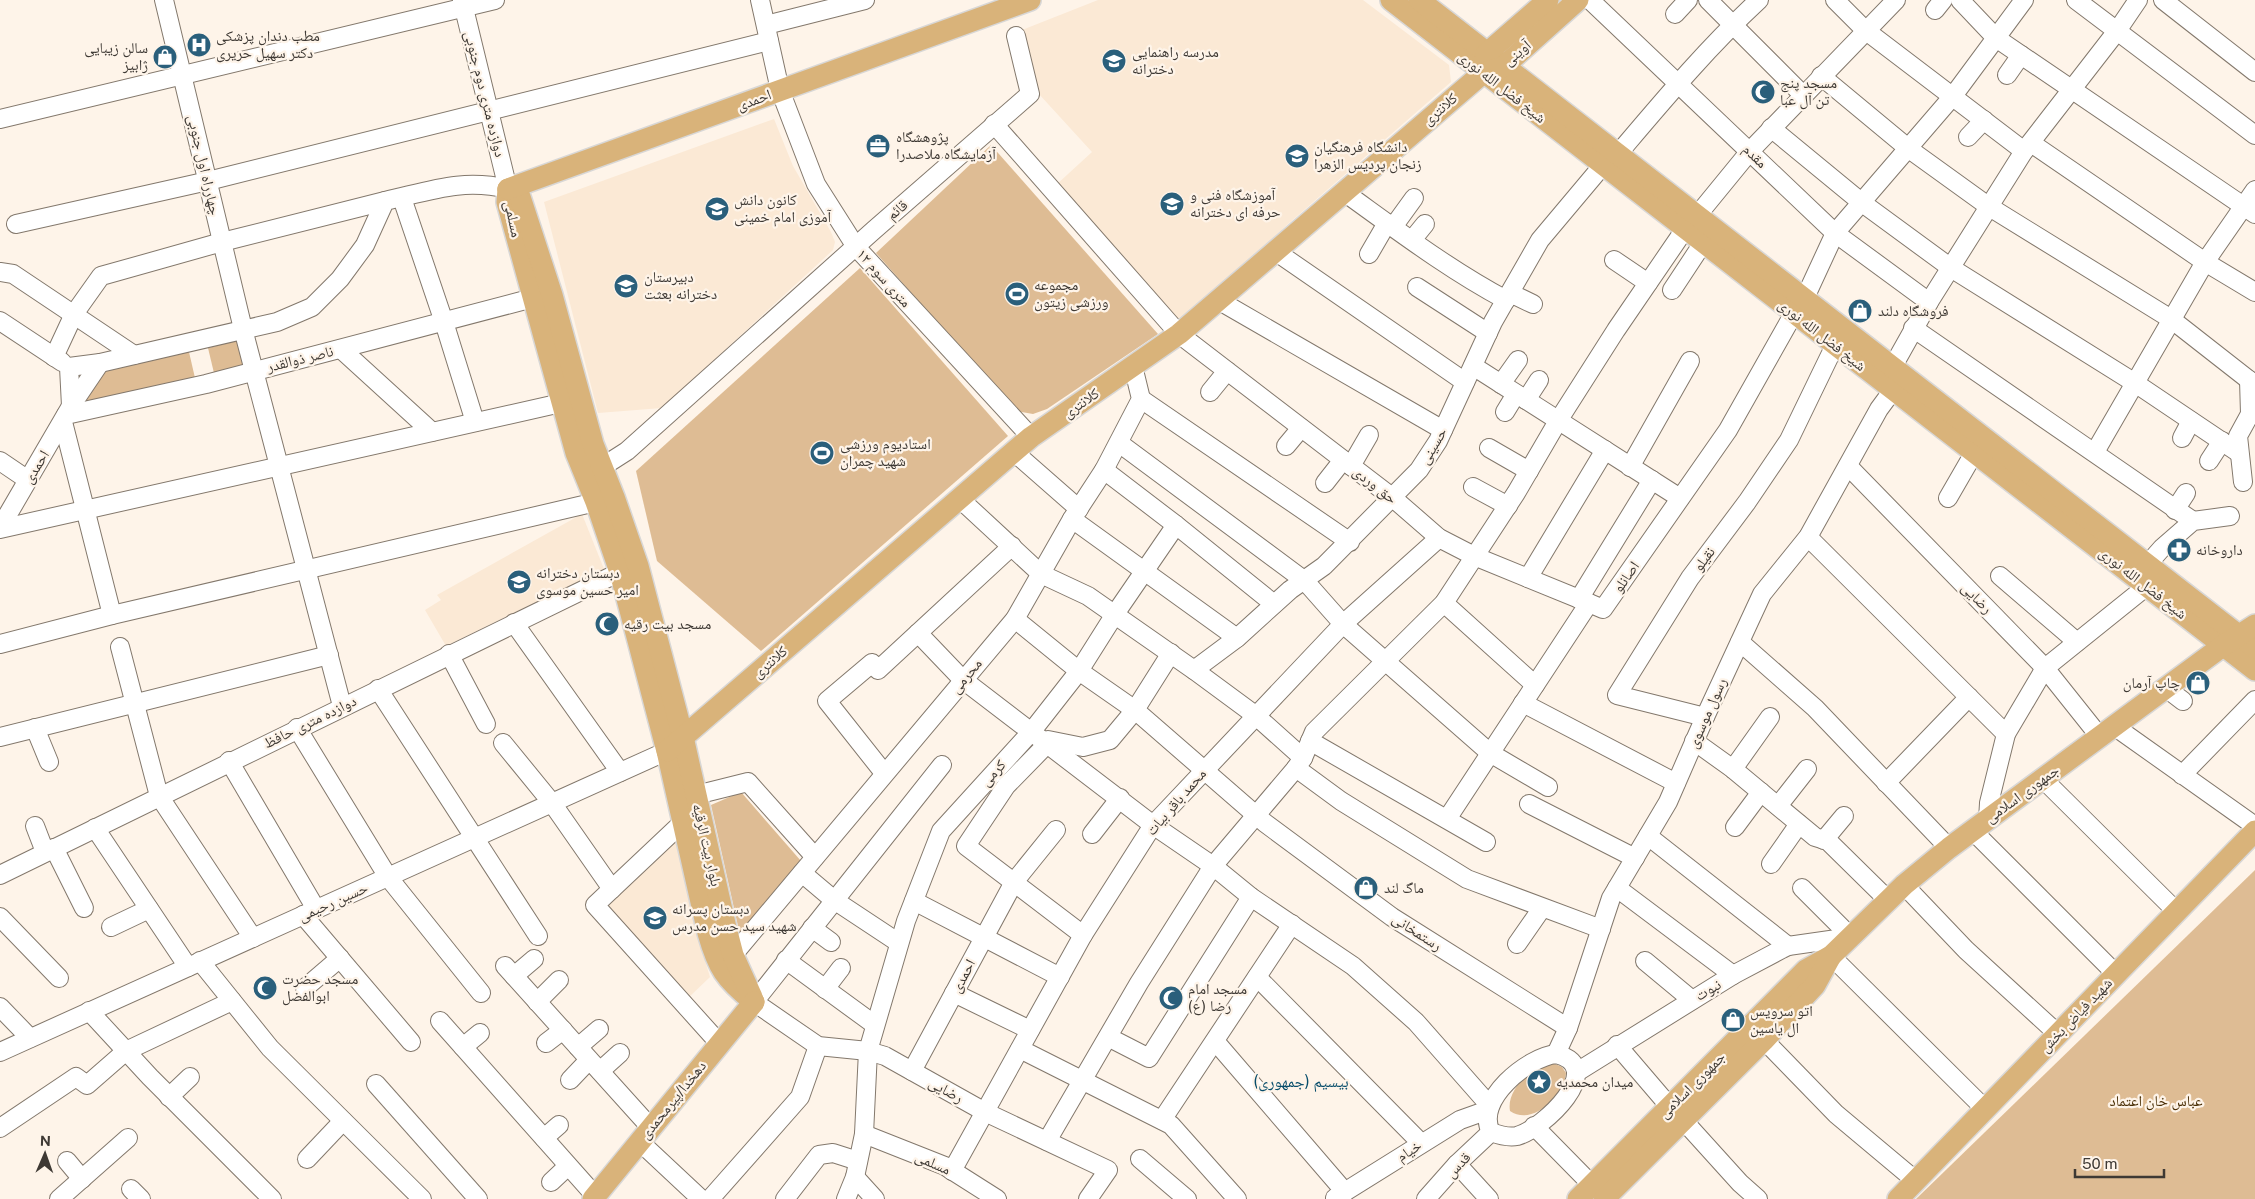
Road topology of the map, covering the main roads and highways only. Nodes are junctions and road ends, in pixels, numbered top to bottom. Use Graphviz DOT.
graph roads {
  1 [pos="1030,0"];
  2 [pos="1390,0"];
  3 [pos="1419,0"];
  4 [pos="1548,0"];
  5 [pos="1578,0"];
  6 [pos="998,6"];
  7 [pos="1490,64"];
  8 [pos="508,189"];
  9 [pos="1691,223"];
  10 [pos="1799,307"];
  11 [pos="594,472"];
  12 [pos="2239,635"];
  13 [pos="2255,648"];
  14 [pos="2255,670"];
  15 [pos="683,737"];
  16 [pos="667,751"];
  17 [pos="2255,830"];
  18 [pos="1831,956"];
  19 [pos="754,1002"];
  20 [pos="1677,1114"];
  21 [pos="1597,1196"];
  22 [pos="595,1198"];
  23 [pos="1898,1199"];
  1 -- 6 [label="main road, احمدی"];
  2 -- 7 [label="main road, شیخ فضل الله نوری"];
  3 -- 7 [label="main road, شیخ فضل الله نوری"];
  4 -- 7 [label="main road, آوینی"];
  5 -- 7 [label="main road, آوینی"];
  6 -- 8 [label="main road, احمدی"];
  7 -- 9 [label="main road, شیخ فضل الله نوری"];
  7 -- 15 [label="main road, کلانتری"];
  8 -- 11 [label="main road, مسلمی"];
  8 -- 11 [label="main road, مسلمی"];
  9 -- 10 [label="main road, شیخ فضل الله نوری"];
  9 -- 10 [label="main road, شیخ فضل الله نوری"];
  10 -- 12 [label="main road, شیخ فضل الله نوری"];
  10 -- 12 [label="main road, شیخ فضل الله نوری"];
  11 -- 15 [label="main road, بلوار بیت الرقیه"];
  11 -- 16 [label="main road, بلوار بیت الرقیه"];
  12 -- 13 [label="main road, شیخ فضل الله نوری"];
  12 -- 14 [label="main road, شیخ فضل الله نوری"];
  12 -- 18 [label="main road, جمهوری اسلامی"];
  15 -- 16 [label="main road, کلانتری"];
  15 -- 19 [label="main road, بلوار بیت الرقیه"];
  16 -- 19 [label="main road, بلوار بیت الرقیه"];
  17 -- 23 [label="main road, شهید فیاض بخش"];
  18 -- 20 [label="main road, جمهوری اسلامی"];
  18 -- 20 [label="main road, جمهوری اسلامی"];
  19 -- 22 [label="main road, دهخدا/پیرمحمدی"];
  20 -- 21 [label="main road, جمهوری اسلامی"];
}
